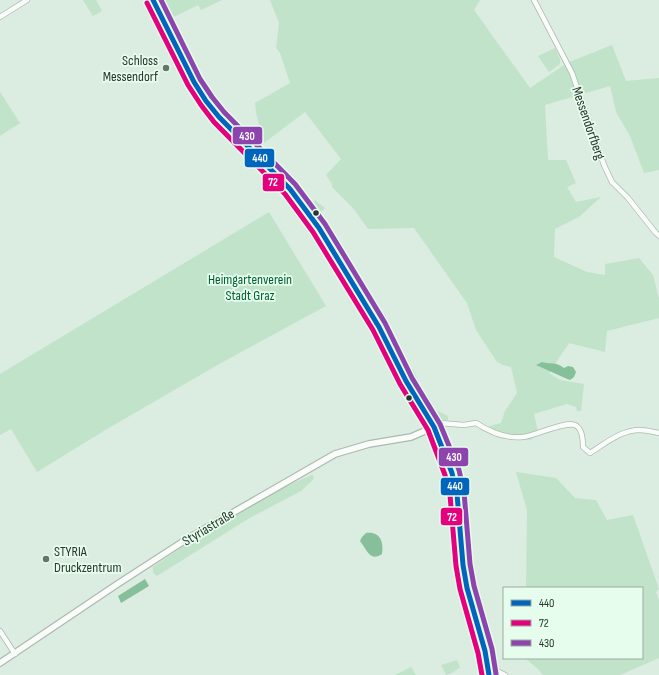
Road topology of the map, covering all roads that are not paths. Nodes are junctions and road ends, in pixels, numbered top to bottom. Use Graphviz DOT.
graph roads {
  1 [pos="27,0"];
  2 [pos="153,0"];
  3 [pos="534,0"];
  4 [pos="0,17"];
  5 [pos="659,236"];
  6 [pos="434,427"];
  7 [pos="659,433"];
  8 [pos="0,631"];
  9 [pos="15,654"];
  10 [pos="0,663"];
  11 [pos="489,673"];
  12 [pos="505,675"];
  1 -- 4 [label="street"];
  2 -- 6 [label="main road"];
  3 -- 5 [label="street, Messendorfberg"];
  6 -- 7 [label="street"];
  6 -- 9 [label="street, Styriastraße"];
  6 -- 11 [label="main road"];
  8 -- 9 [label="street"];
  9 -- 10 [label="street, Styriastraße"];
  11 -- 12 [label="street"];
}
